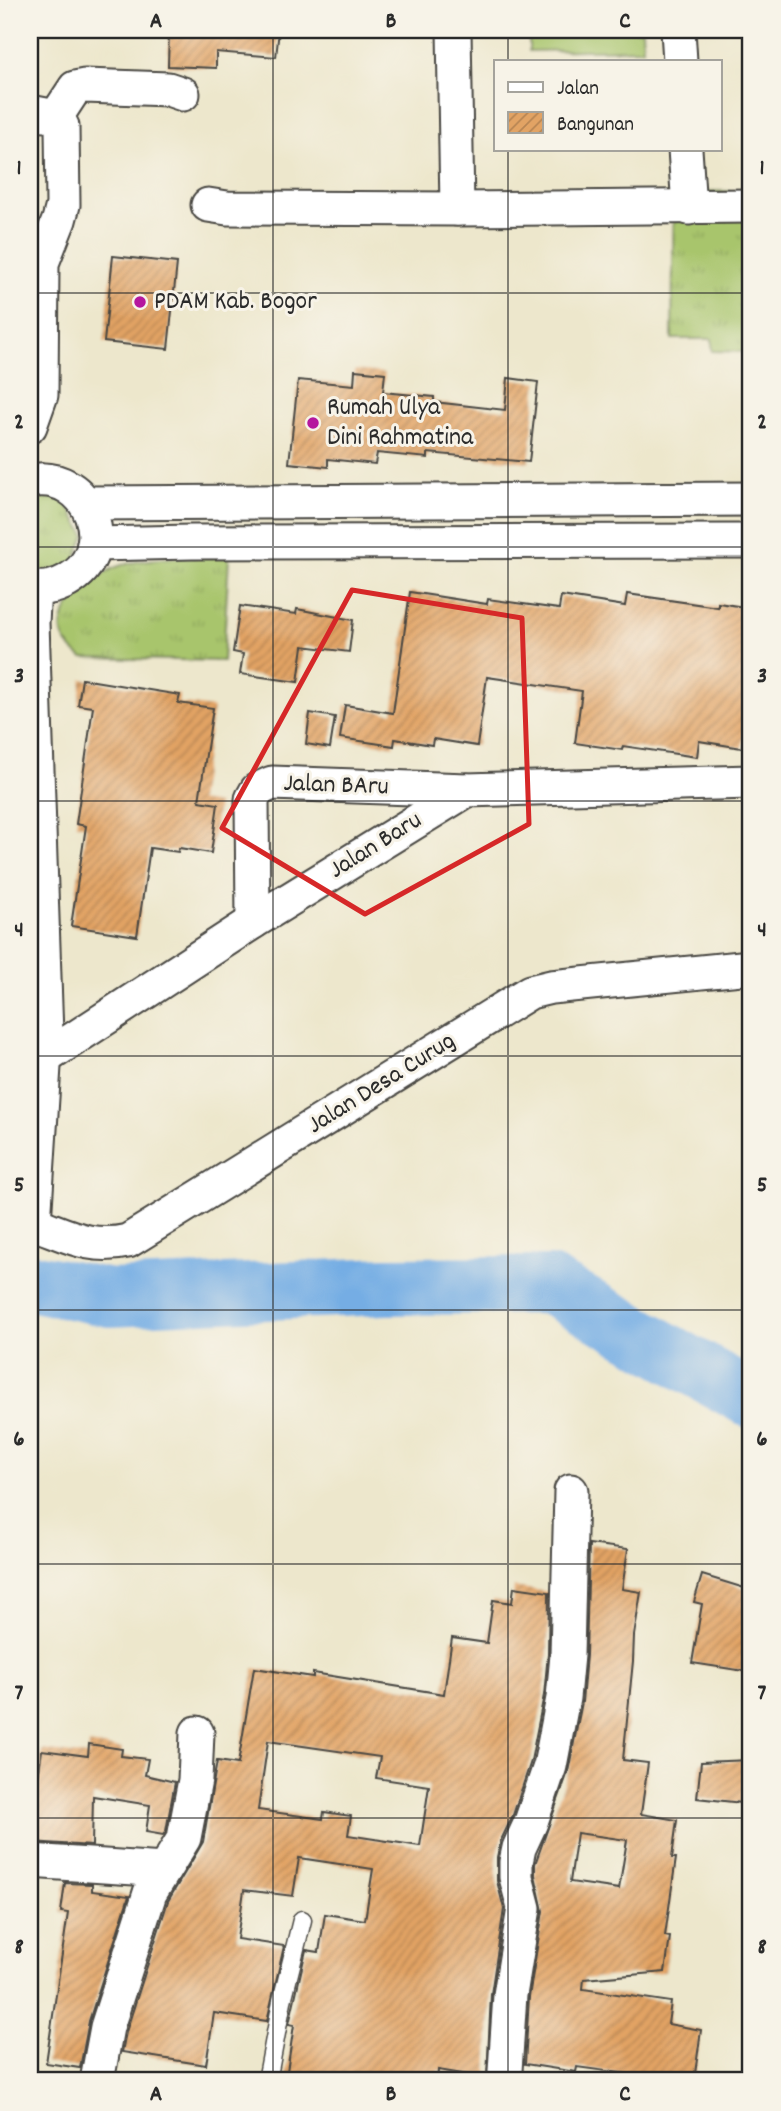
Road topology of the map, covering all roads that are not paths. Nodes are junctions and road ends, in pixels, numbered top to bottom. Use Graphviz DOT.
graph roads {
  1 [pos="454,30"];
  2 [pos="678,30"];
  3 [pos="680,60"];
  4 [pos="183,94"];
  5 [pos="43,115"];
  6 [pos="685,150"];
  7 [pos="208,205"];
  8 [pos="751,206"];
  9 [pos="689,208"];
  10 [pos="457,209"];
  11 [pos="30,426"];
  12 [pos="30,481"];
  13 [pos="709,499"];
  14 [pos="751,499"];
  15 [pos="86,503"];
  16 [pos="713,541"];
  17 [pos="751,541"];
  18 [pos="94,544"];
  19 [pos="32,587"];
  20 [pos="751,782"];
  21 [pos="467,790"];
  22 [pos="253,922"];
  23 [pos="751,967"];
  24 [pos="41,1040"];
  25 [pos="31,1225"];
  26 [pos="571,1491"];
  27 [pos="197,1733"];
  28 [pos="30,1861"];
  29 [pos="164,1870"];
  30 [pos="302,1920"];
  31 [pos="97,2081"];
  32 [pos="267,2081"];
  33 [pos="508,2081"];
  1 -- 10 [label="street"];
  2 -- 3 [label="street"];
  4 -- 5 [label="street"];
  5 -- 11 [label="street"];
  6 -- 9 [label="street"];
  7 -- 10 [label="street"];
  8 -- 9 [label="street"];
  9 -- 10 [label="street"];
  12 -- 15 [label="street"];
  13 -- 14 [label="street"];
  13 -- 15 [label="street"];
  13 -- 16 [label="street"];
  15 -- 18 [label="street"];
  16 -- 17 [label="street"];
  16 -- 18 [label="street"];
  18 -- 19 [label="street"];
  19 -- 24 [label="street"];
  20 -- 21 [label="street"];
  21 -- 22 [label="street, Jalan Baru"];
  21 -- 22 [label="street, Jalan BAru"];
  22 -- 24 [label="street, Jalan Baru"];
  23 -- 25 [label="street, Jalan Desa Curug"];
  24 -- 25 [label="street"];
  26 -- 33 [label="street"];
  27 -- 29 [label="street"];
  28 -- 29 [label="street"];
  29 -- 31 [label="street"];
  30 -- 32 [label="lane"];
}
